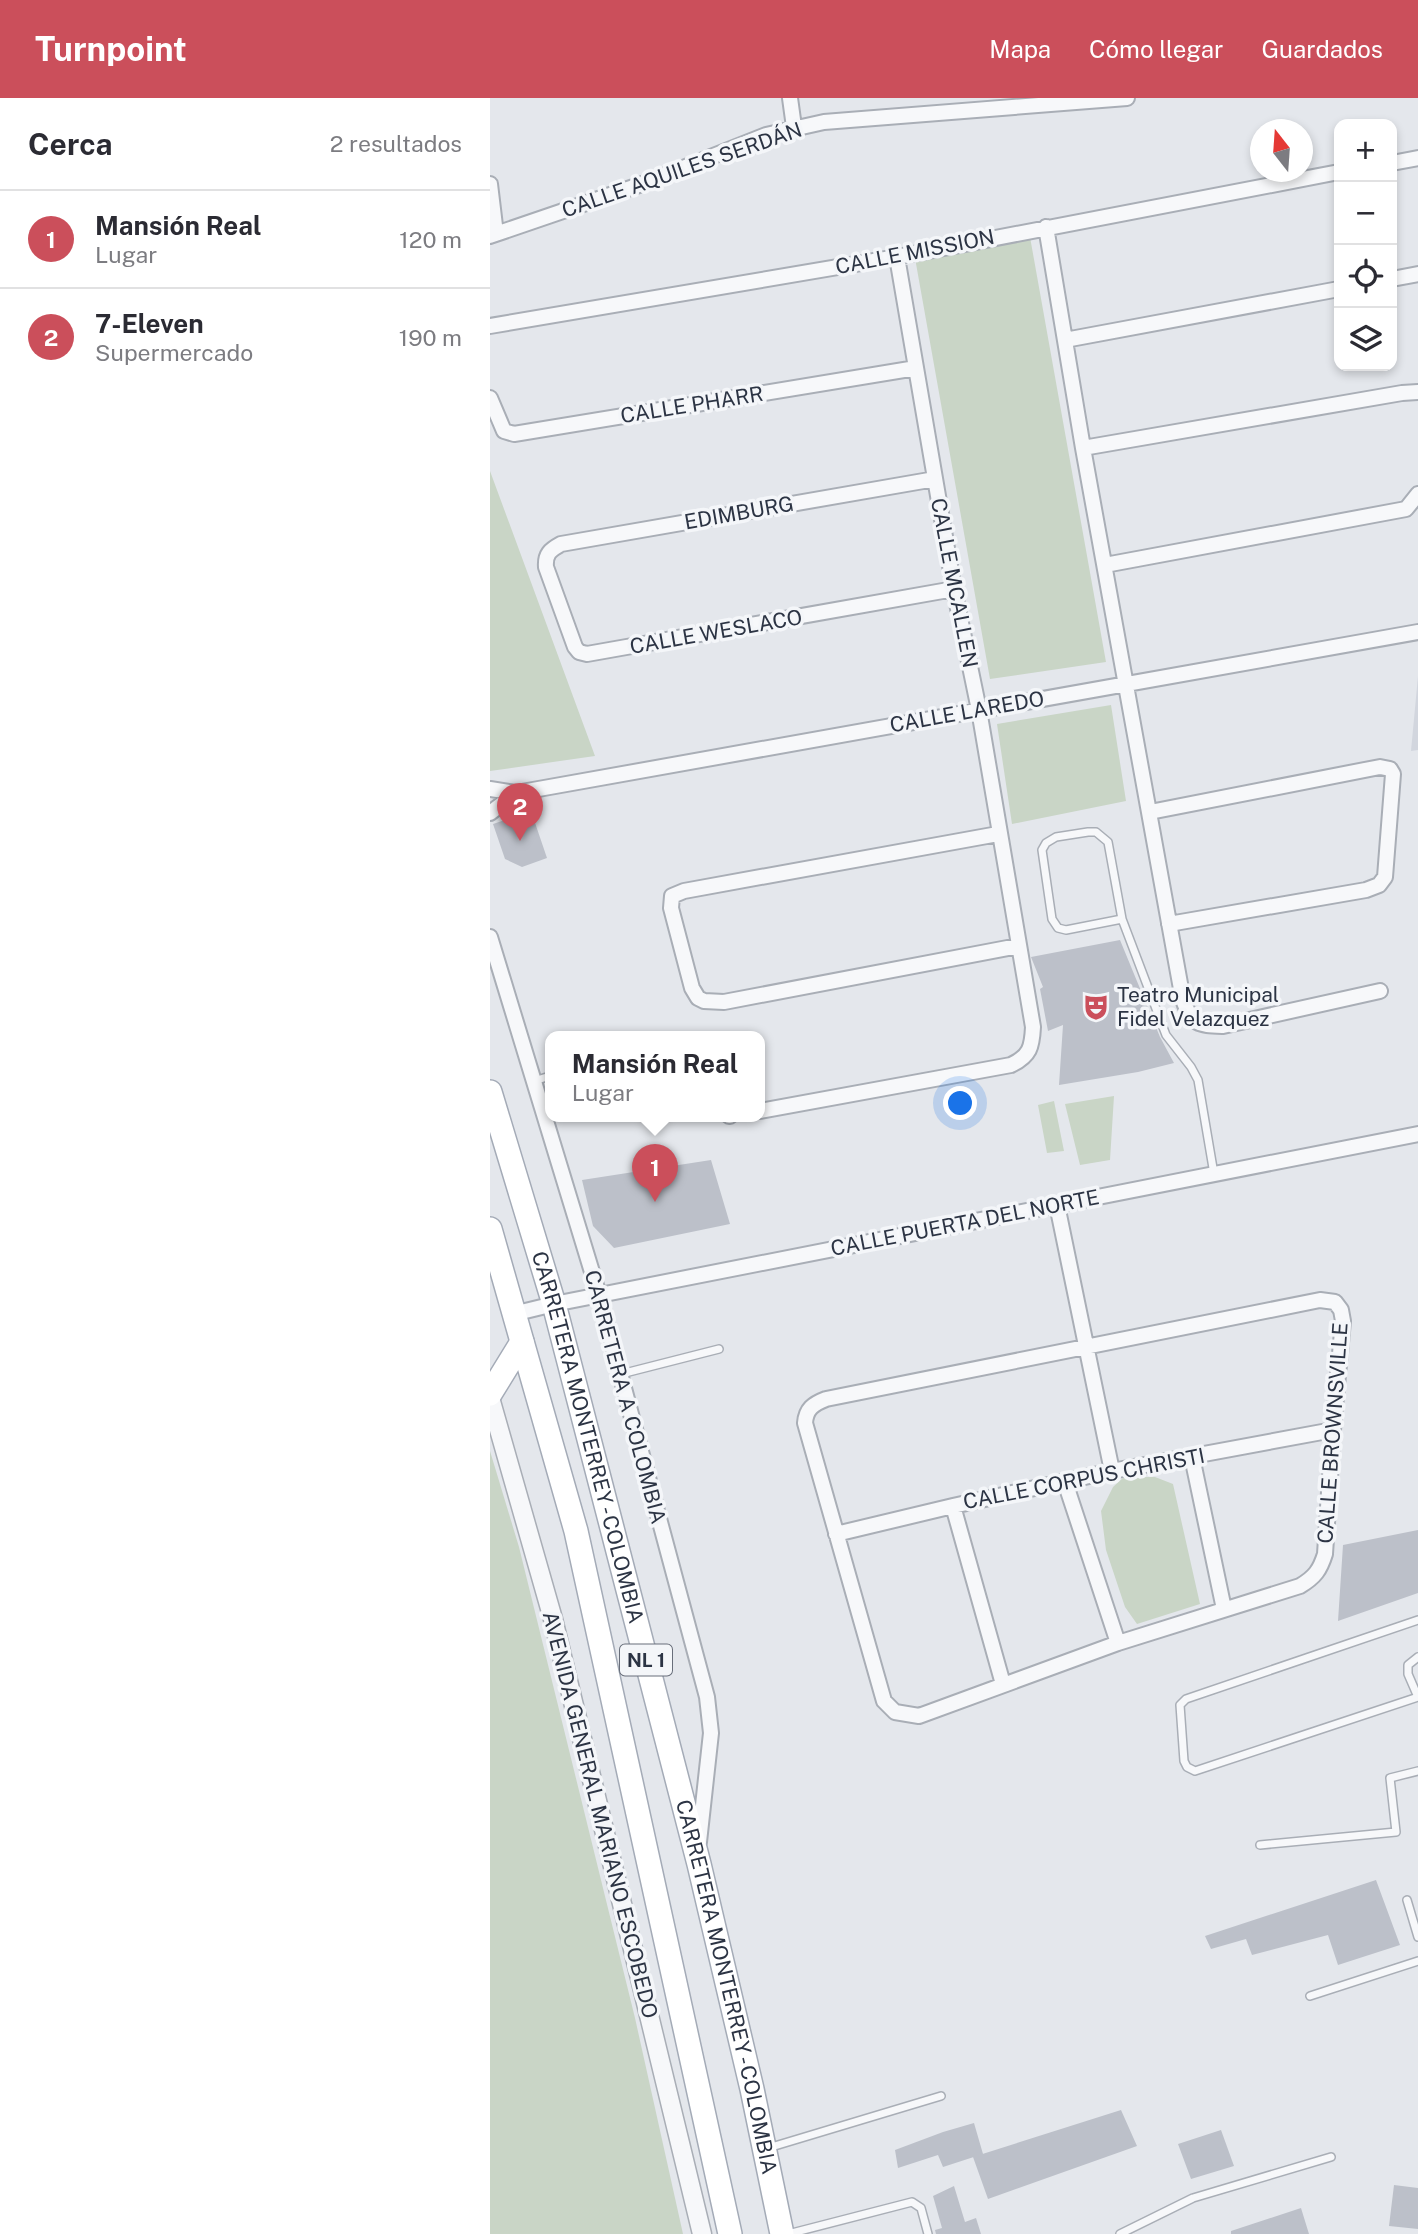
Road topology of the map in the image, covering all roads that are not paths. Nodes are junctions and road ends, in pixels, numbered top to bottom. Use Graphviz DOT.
graph roads {
  1 [pos="790,98"];
  2 [pos="1127,98"];
  3 [pos="1106,99"];
  4 [pos="794,127"];
  5 [pos="1418,158"];
  6 [pos="1397,162"];
  7 [pos="1334,173"];
  8 [pos="490,184"];
  9 [pos="1046,227"];
  10 [pos="493,235"];
  11 [pos="897,257"];
  12 [pos="1418,274"];
  13 [pos="1397,278"];
  14 [pos="1334,290"];
  15 [pos="490,326"];
  16 [pos="1065,340"];
  17 [pos="915,368"];
  18 [pos="1418,392"];
  19 [pos="490,398"];
  20 [pos="1083,448"];
  21 [pos="935,479"];
  22 [pos="1418,494"];
  23 [pos="546,556"];
  24 [pos="1105,565"];
  25 [pos="954,589"];
  26 [pos="1418,632"];
  27 [pos="1125,684"];
  28 [pos="979,710"];
  29 [pos="490,789"];
  30 [pos="516,793"];
  31 [pos="1150,812"];
  32 [pos="490,813"];
  33 [pos="998,834"];
  34 [pos="1122,919"];
  35 [pos="1169,924"];
  36 [pos="490,937"];
  37 [pos="1018,946"];
  38 [pos="1380,991"];
  39 [pos="545,1077"];
  40 [pos="533,1081"];
  41 [pos="490,1092"];
  42 [pos="765,1110"];
  43 [pos="545,1120"];
  44 [pos="546,1122"];
  45 [pos="1418,1134"];
  46 [pos="1214,1174"];
  47 [pos="1057,1205"];
  48 [pos="490,1228"];
  49 [pos="599,1295"];
  50 [pos="554,1304"];
  51 [pos="513,1314"];
  52 [pos="522,1342"];
  53 [pos="1087,1348"];
  54 [pos="719,1349"];
  55 [pos="620,1374"];
  56 [pos="490,1396"];
  57 [pos="1333,1430"];
  58 [pos="1192,1457"];
  59 [pos="1112,1471"];
  60 [pos="1065,1482"];
  61 [pos="953,1506"];
  62 [pos="836,1534"];
  63 [pos="1224,1609"];
  64 [pos="1418,1620"];
  65 [pos="1118,1643"];
  66 [pos="1418,1657"];
  67 [pos="1003,1684"];
  68 [pos="1418,1697"];
  69 [pos="1418,1770"];
  70 [pos="1260,1845"];
  71 [pos="699,1864"];
  72 [pos="1407,1900"];
  73 [pos="1418,1937"];
  74 [pos="1418,1961"];
  75 [pos="1310,1996"];
  76 [pos="941,2096"];
  77 [pos="764,2149"];
  78 [pos="1331,2157"];
  79 [pos="702,2234"];
  80 [pos="730,2234"];
  81 [pos="782,2234"];
  82 [pos="788,2234"];
  83 [pos="928,2234"];
  84 [pos="1121,2234"];
  1 -- 4 [label="street"];
  2 -- 3 [label="street, CALLE AQUILES SERDÁN"];
  3 -- 4 [label="street, CALLE AQUILES SERDÁN"];
  4 -- 10 [label="street, CALLE AQUILES SERDÁN"];
  5 -- 6 [label="street"];
  7 -- 9 [label="street, CALLE MISSION"];
  8 -- 10 [label="street"];
  9 -- 11 [label="street, CALLE MISSION"];
  9 -- 16 [label="street"];
  11 -- 15 [label="street, CALLE MISSION"];
  11 -- 17 [label="street, CALLE MCALLEN"];
  12 -- 13 [label="street"];
  14 -- 16 [label="street"];
  16 -- 20 [label="street"];
  17 -- 19 [label="street, CALLE PHARR"];
  17 -- 21 [label="street, CALLE MCALLEN"];
  18 -- 20 [label="street"];
  20 -- 24 [label="street"];
  21 -- 23 [label="street, EDIMBURG"];
  21 -- 25 [label="street, CALLE MCALLEN"];
  22 -- 24 [label="street"];
  23 -- 25 [label="street, CALLE WESLACO"];
  24 -- 27 [label="street"];
  25 -- 28 [label="street, CALLE MCALLEN"];
  26 -- 27 [label="street, CALLE LAREDO"];
  27 -- 28 [label="street, CALLE LAREDO"];
  27 -- 31 [label="street"];
  28 -- 30 [label="street, CALLE LAREDO"];
  28 -- 33 [label="street, CALLE MCALLEN"];
  29 -- 30 [label="street, CALLE LAREDO"];
  30 -- 32 [label="street, CALLE LAREDO"];
  31 -- 35 [label="street"];
  31 -- 35 [label="street"];
  33 -- 37 [label="street, CALLE MCALLEN"];
  33 -- 37 [label="street"];
  34 -- 34 [label="lane"];
  34 -- 46 [label="lane"];
  35 -- 38 [label="street"];
  36 -- 40 [label="street, CARRETERA A COLOMBIA"];
  37 -- 42 [label="street, CALLE MCALLEN"];
  39 -- 40 [label="lane"];
  40 -- 43 [label="street, CARRETERA A COLOMBIA"];
  41 -- 50 [label="main road, CARRETERA MONTERREY - COLOMBIA / NL 1"];
  44 -- 49 [label="street, CARRETERA A COLOMBIA"];
  45 -- 46 [label="street, CALLE PUERTA DEL NORTE"];
  46 -- 47 [label="street, CALLE PUERTA DEL NORTE"];
  47 -- 49 [label="street, CALLE PUERTA DEL NORTE"];
  47 -- 53 [label="street"];
  48 -- 51 [label="main road, CARRETERA MONTERREY - COLOMBIA / NL 1"];
  49 -- 50 [label="street, CALLE PUERTA DEL NORTE"];
  49 -- 55 [label="street, CARRETERA A COLOMBIA"];
  50 -- 51 [label="street, CALLE PUERTA DEL NORTE"];
  50 -- 71 [label="main road, CARRETERA MONTERREY - COLOMBIA / NL 1"];
  51 -- 52 [label="main road, CARRETERA MONTERREY - COLOMBIA / NL 1"];
  52 -- 56 [label="main road"];
  52 -- 80 [label="main road, CARRETERA MONTERREY - COLOMBIA / NL 1"];
  53 -- 57 [label="street, CALLE BROWNSVILLE"];
  53 -- 59 [label="street"];
  53 -- 62 [label="street, CALLE BROWNSVILLE"];
  54 -- 55 [label="lane"];
  55 -- 71 [label="street, CARRETERA A COLOMBIA"];
  56 -- 79 [label="street, AVENIDA GENERAL MARIANO ESCOBEDO"];
  57 -- 58 [label="street, CALLE CORPUS CHRISTI"];
  57 -- 63 [label="street, CALLE BROWNSVILLE"];
  58 -- 59 [label="street, CALLE CORPUS CHRISTI"];
  58 -- 63 [label="street"];
  59 -- 60 [label="street, CALLE CORPUS CHRISTI"];
  60 -- 61 [label="street, CALLE CORPUS CHRISTI"];
  60 -- 65 [label="street"];
  61 -- 62 [label="street, CALLE CORPUS CHRISTI"];
  61 -- 67 [label="street"];
  62 -- 67 [label="street, CALLE BROWNSVILLE"];
  63 -- 65 [label="street, CALLE BROWNSVILLE"];
  64 -- 68 [label="lane"];
  65 -- 67 [label="street, CALLE BROWNSVILLE"];
  66 -- 68 [label="lane"];
  69 -- 70 [label="lane"];
  71 -- 77 [label="main road, CARRETERA MONTERREY - COLOMBIA / NL 1"];
  72 -- 73 [label="lane"];
  74 -- 75 [label="lane"];
  76 -- 77 [label="lane"];
  77 -- 81 [label="main road, CARRETERA MONTERREY - COLOMBIA / NL 1"];
  78 -- 84 [label="lane"];
  82 -- 83 [label="lane"];
}
